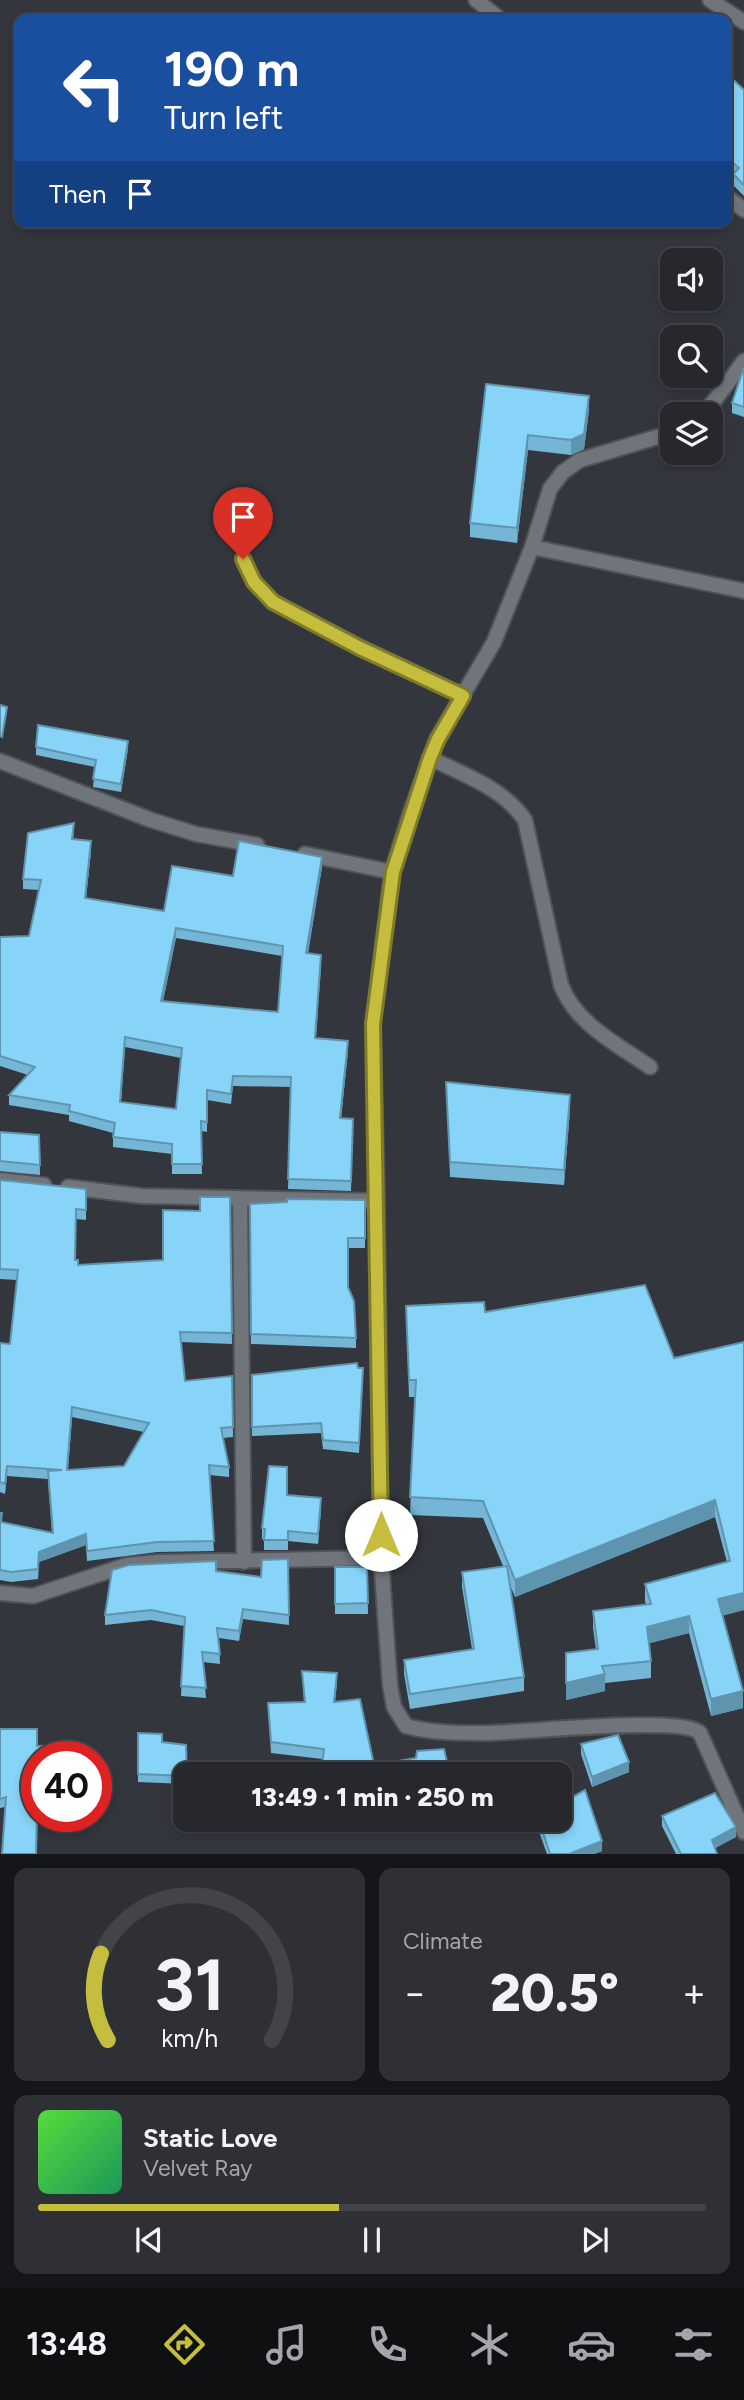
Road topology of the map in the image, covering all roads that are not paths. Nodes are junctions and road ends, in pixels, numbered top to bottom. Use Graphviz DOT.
graph roads {
  1 [pos="476,0"];
  2 [pos="710,0"];
  3 [pos="494,14"];
  4 [pos="732,14"];
  5 [pos="744,361"];
  6 [pos="714,402"];
  7 [pos="660,436"];
  8 [pos="533,547"];
  9 [pos="243,559"];
  10 [pos="744,591"];
  11 [pos="463,696"];
  12 [pos="430,758"];
  13 [pos="0,761"];
  14 [pos="268,847"];
  15 [pos="294,852"];
  16 [pos="393,872"];
  17 [pos="650,1068"];
  18 [pos="0,1180"];
  19 [pos="240,1198"];
  20 [pos="377,1201"];
  21 [pos="381,1558"];
  22 [pos="244,1562"];
  23 [pos="0,1593"];
  24 [pos="744,1832"];
  1 -- 3 [label="street"];
  2 -- 4 [label="street"];
  5 -- 6 [label="street"];
  7 -- 8 [label="street"];
  8 -- 10 [label="street"];
  8 -- 11 [label="street"];
  9 -- 11 [label="street"];
  11 -- 12 [label="street"];
  12 -- 16 [label="street"];
  12 -- 17 [label="street"];
  13 -- 14 [label="street"];
  15 -- 16 [label="street"];
  16 -- 20 [label="street"];
  18 -- 19 [label="street"];
  19 -- 20 [label="street"];
  19 -- 22 [label="street"];
  20 -- 21 [label="street"];
  21 -- 22 [label="street"];
  21 -- 24 [label="street"];
  22 -- 23 [label="street"];
}
